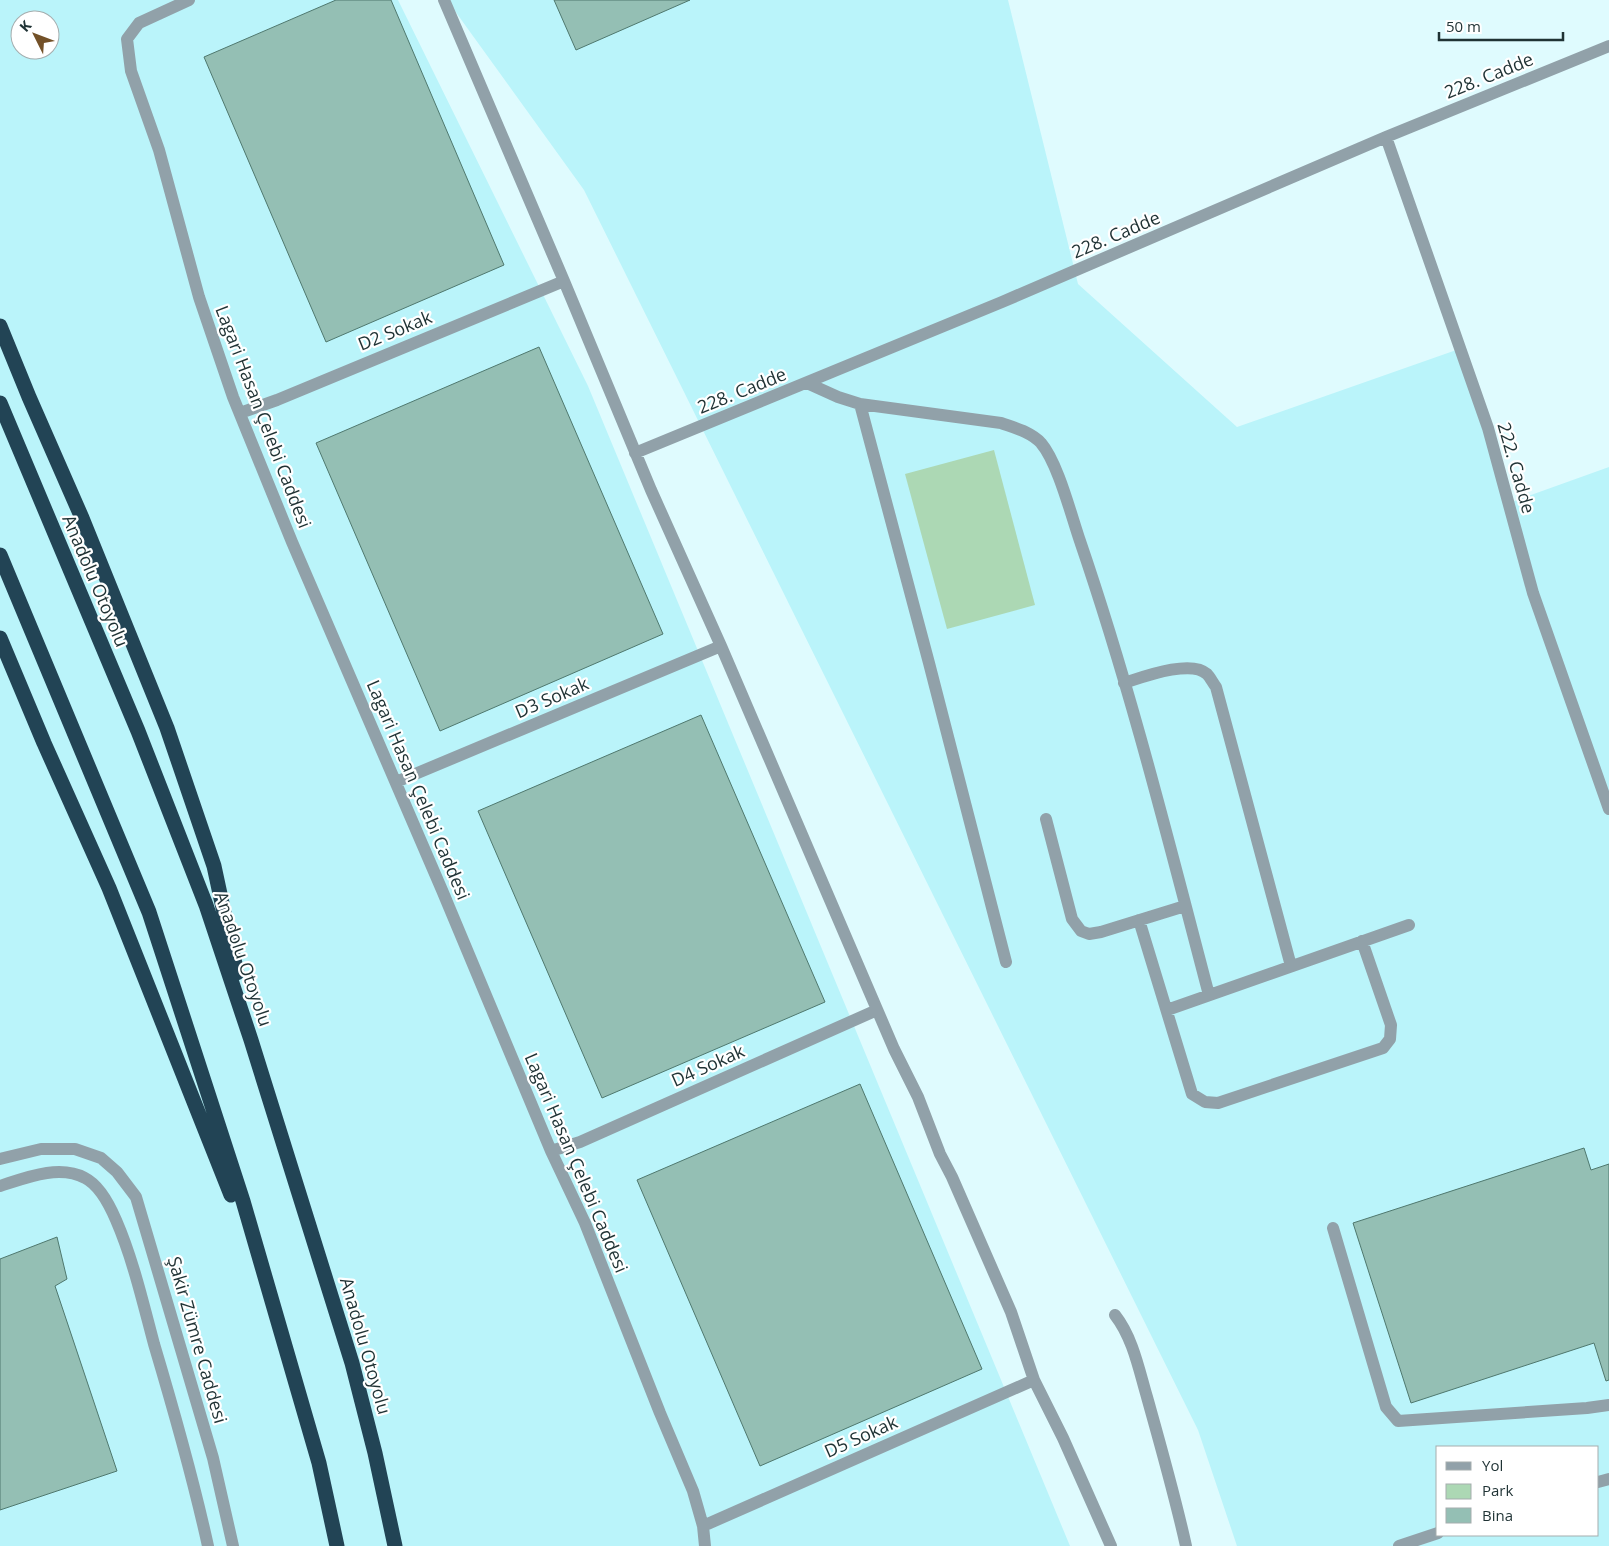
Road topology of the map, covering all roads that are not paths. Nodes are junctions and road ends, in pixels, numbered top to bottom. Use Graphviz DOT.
graph roads {
  1 [pos="189,0"];
  2 [pos="444,0"];
  3 [pos="1609,46"];
  4 [pos="1386,137"];
  5 [pos="564,281"];
  6 [pos="0,326"];
  7 [pos="807,383"];
  8 [pos="0,403"];
  9 [pos="860,404"];
  10 [pos="240,413"];
  11 [pos="636,453"];
  12 [pos="0,555"];
  13 [pos="0,638"];
  14 [pos="722,646"];
  15 [pos="1124,682"];
  16 [pos="396,782"];
  17 [pos="1609,809"];
  18 [pos="1046,819"];
  19 [pos="1185,906"];
  20 [pos="1139,920"];
  21 [pos="1410,925"];
  22 [pos="1362,941"];
  23 [pos="1006,962"];
  24 [pos="1291,966"];
  25 [pos="1209,995"];
  26 [pos="877,1010"];
  27 [pos="1167,1010"];
  28 [pos="251,1040"];
  29 [pos="551,1151"];
  30 [pos="0,1158"];
  31 [pos="0,1186"];
  32 [pos="1333,1228"];
  33 [pos="270,1292"];
  34 [pos="1115,1315"];
  35 [pos="1034,1380"];
  36 [pos="1609,1404"];
  37 [pos="703,1526"];
  38 [pos="1436,1534"];
  39 [pos="208,1546"];
  40 [pos="233,1546"];
  41 [pos="337,1546"];
  42 [pos="395,1546"];
  43 [pos="705,1546"];
  44 [pos="1111,1546"];
  45 [pos="1186,1546"];
  46 [pos="1399,1546"];
  1 -- 10 [label="street, Lagari Hasan Çelebi Caddesi"];
  2 -- 5 [label="street"];
  3 -- 4 [label="street, 228. Cadde"];
  4 -- 7 [label="street, 228. Cadde"];
  4 -- 17 [label="street, 222. Cadde"];
  5 -- 10 [label="street, D2 Sokak"];
  5 -- 11 [label="street"];
  6 -- 28 [label="highway"];
  7 -- 9 [label="street"];
  7 -- 11 [label="street, 228. Cadde"];
  8 -- 28 [label="highway, Anadolu Otoyolu"];
  9 -- 15 [label="street"];
  9 -- 23 [label="street"];
  10 -- 16 [label="street, Lagari Hasan Çelebi Caddesi"];
  11 -- 14 [label="street"];
  12 -- 33 [label="highway"];
  13 -- 33 [label="highway"];
  14 -- 16 [label="street, D3 Sokak"];
  14 -- 26 [label="street"];
  15 -- 19 [label="street"];
  15 -- 24 [label="street"];
  16 -- 29 [label="street, Lagari Hasan Çelebi Caddesi"];
  18 -- 20 [label="street"];
  19 -- 20 [label="street"];
  19 -- 25 [label="street"];
  20 -- 27 [label="street"];
  21 -- 22 [label="street"];
  22 -- 24 [label="street"];
  22 -- 27 [label="street"];
  24 -- 25 [label="street"];
  25 -- 27 [label="street"];
  26 -- 29 [label="street, D4 Sokak"];
  26 -- 35 [label="street"];
  28 -- 42 [label="highway, Anadolu Otoyolu"];
  29 -- 37 [label="street, Lagari Hasan Çelebi Caddesi"];
  30 -- 40 [label="street, Şakir Zümre Caddesi"];
  31 -- 39 [label="street"];
  32 -- 36 [label="street"];
  33 -- 41 [label="highway"];
  34 -- 45 [label="street"];
  35 -- 37 [label="street, D5 Sokak"];
  35 -- 44 [label="street"];
  37 -- 43 [label="street, Lagari Hasan Çelebi Caddesi"];
  38 -- 46 [label="street"];
}
